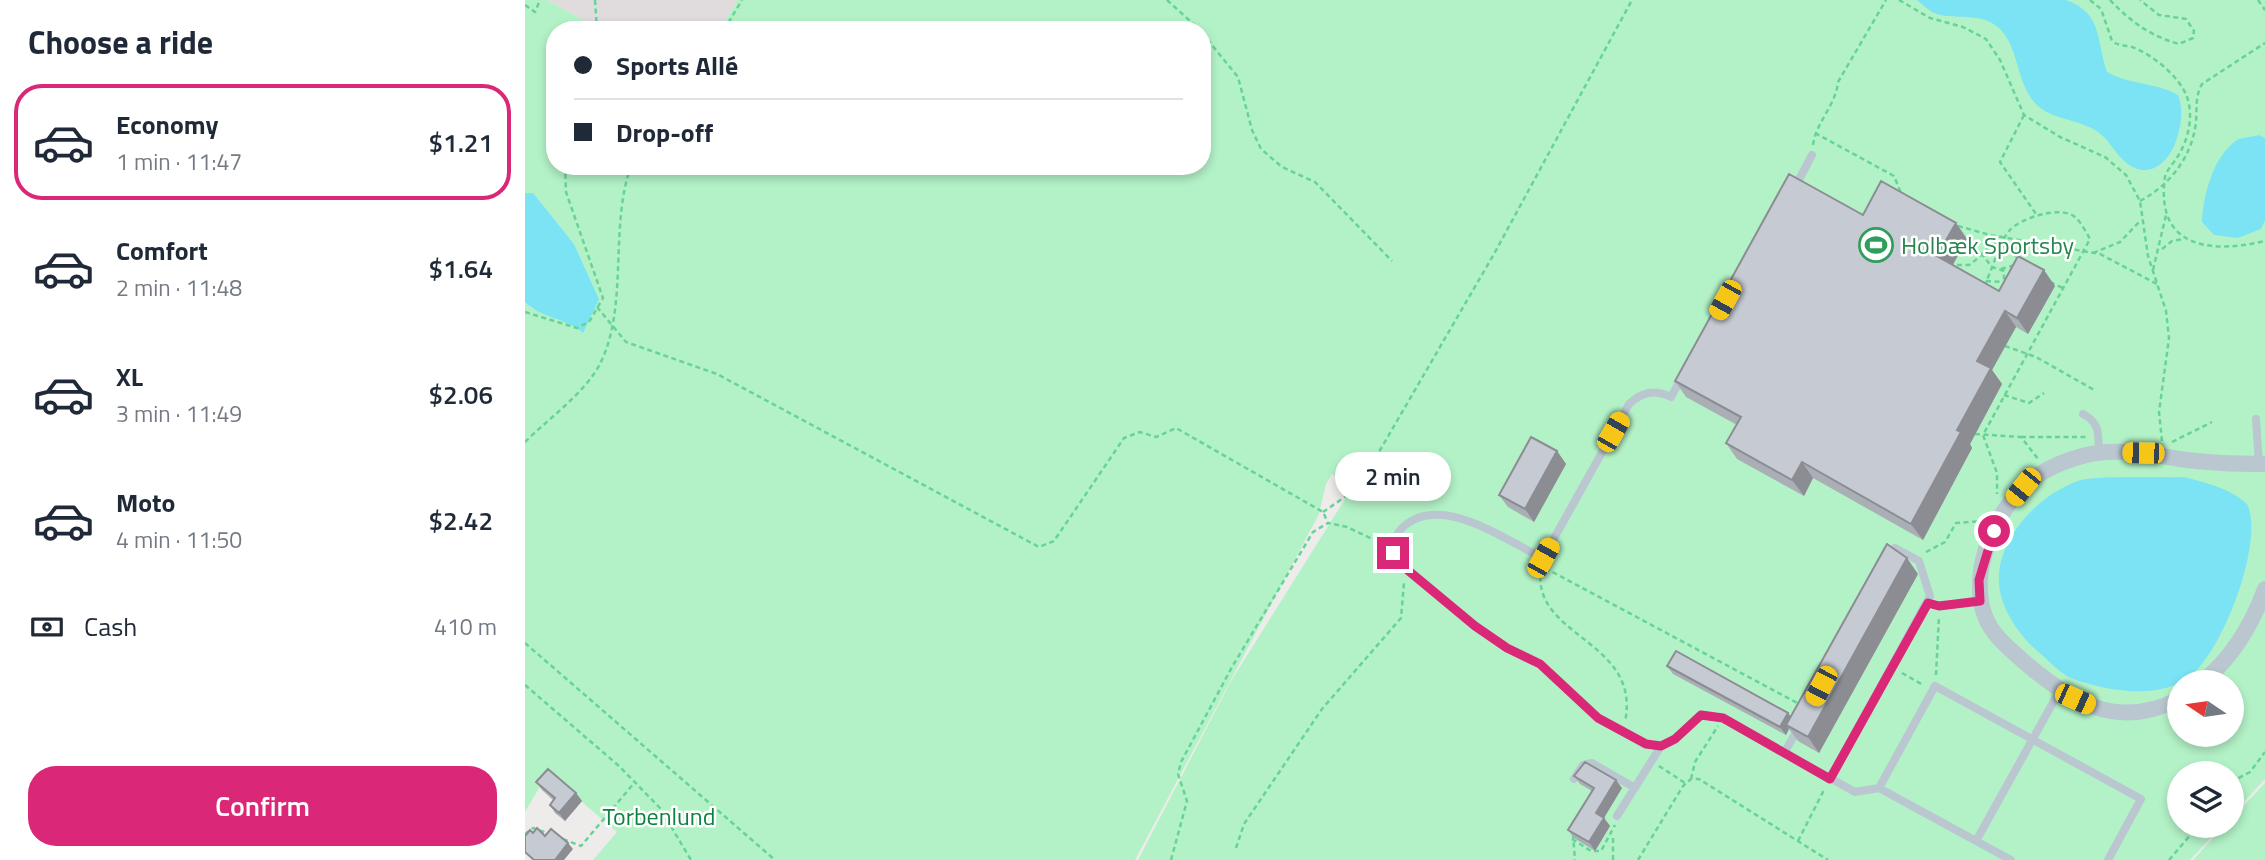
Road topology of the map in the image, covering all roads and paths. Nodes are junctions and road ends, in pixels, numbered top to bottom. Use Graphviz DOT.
graph roads {
  1 [pos="540,0"];
  2 [pos="595,0"];
  3 [pos="742,0"];
  4 [pos="1167,0"];
  5 [pos="1632,0"];
  6 [pos="1886,0"];
  7 [pos="1899,0"];
  8 [pos="2090,0"];
  9 [pos="2110,0"];
  10 [pos="2140,0"];
  11 [pos="2257,0"];
  12 [pos="525,5"];
  13 [pos="2265,10"];
  14 [pos="596,21"];
  15 [pos="729,21"];
  16 [pos="1190,21"];
  17 [pos="1211,43"];
  18 [pos="2265,43"];
  19 [pos="2024,115"];
  20 [pos="1815,133"];
  21 [pos="1812,155"];
  22 [pos="565,175"];
  23 [pos="629,175"];
  24 [pos="2166,183"];
  25 [pos="1789,194"];
  26 [pos="1904,197"];
  27 [pos="2140,201"];
  28 [pos="2036,215"];
  29 [pos="2166,215"];
  30 [pos="2141,219"];
  31 [pos="1949,221"];
  32 [pos="2007,236"];
  33 [pos="2183,239"];
  34 [pos="2265,241"];
  35 [pos="2004,244"];
  36 [pos="2084,251"];
  37 [pos="2160,252"];
  38 [pos="1981,253"];
  39 [pos="2093,253"];
  40 [pos="1392,261"];
  41 [pos="1957,265"];
  42 [pos="1993,267"];
  43 [pos="2001,269"];
  44 [pos="2153,270"];
  45 [pos="2039,275"];
  46 [pos="1986,281"];
  47 [pos="2003,282"];
  48 [pos="2157,284"];
  49 [pos="1982,288"];
  50 [pos="2063,288"];
  51 [pos="2009,289"];
  52 [pos="597,307"];
  53 [pos="525,312"];
  54 [pos="611,323"];
  55 [pos="2005,346"];
  56 [pos="2027,354"];
  57 [pos="1691,360"];
  58 [pos="2096,391"];
  59 [pos="2044,393"];
  60 [pos="2004,395"];
  61 [pos="2083,414"];
  62 [pos="2256,419"];
  63 [pos="2212,422"];
  64 [pos="1975,434"];
  65 [pos="1983,435"];
  66 [pos="2021,437"];
  67 [pos="525,442"];
  68 [pos="2099,445"];
  69 [pos="2263,468"];
  70 [pos="2045,471"];
  71 [pos="1992,504"];
  72 [pos="1323,512"];
  73 [pos="1987,513"];
  74 [pos="1328,523"];
  75 [pos="1393,543"];
  76 [pos="1543,558"];
  77 [pos="1919,561"];
  78 [pos="1398,562"];
  79 [pos="1883,571"];
  80 [pos="2265,589"];
  81 [pos="1980,601"];
  82 [pos="1928,603"];
  83 [pos="1939,606"];
  84 [pos="525,643"];
  85 [pos="1891,667"];
  86 [pos="2217,670"];
  87 [pos="525,685"];
  88 [pos="1933,688"];
  89 [pos="2060,690"];
  90 [pos="2167,705"];
  91 [pos="1808,709"];
  92 [pos="1723,718"];
  93 [pos="1622,731"];
  94 [pos="2032,739"];
  95 [pos="1661,746"];
  96 [pos="2265,752"];
  97 [pos="1784,753"];
  98 [pos="1651,762"];
  99 [pos="2244,775"];
  100 [pos="1574,779"];
  101 [pos="1691,779"];
  102 [pos="1830,779"];
  103 [pos="635,782"];
  104 [pos="1685,783"];
  105 [pos="1635,788"];
  106 [pos="1879,788"];
  107 [pos="1617,816"];
  108 [pos="1576,828"];
  109 [pos="1613,833"];
  110 [pos="525,834"];
  111 [pos="2187,838"];
  112 [pos="1572,839"];
  113 [pos="1798,841"];
  114 [pos="1976,841"];
  115 [pos="1236,848"];
  116 [pos="691,860"];
  117 [pos="775,860"];
  118 [pos="1171,860"];
  119 [pos="1575,860"];
  120 [pos="1612,860"];
  121 [pos="1638,860"];
  122 [pos="1828,860"];
  123 [pos="2011,860"];
  124 [pos="2108,860"];
  125 [pos="2169,860"];
  1 -- 12 [label="path"];
  2 -- 14 [label="path"];
  3 -- 15 [label="path"];
  4 -- 16 [label="path"];
  5 -- 72 [label="path"];
  6 -- 20 [label="path"];
  7 -- 19 [label="path"];
  8 -- 24 [label="path"];
  9 -- 10 [label="path"];
  11 -- 13 [label="path"];
  17 -- 40 [label="path"];
  18 -- 24 [label="path"];
  19 -- 27 [label="path"];
  19 -- 28 [label="path"];
  20 -- 21 [label="path"];
  20 -- 26 [label="path"];
  21 -- 25 [label="lane"];
  22 -- 52 [label="path"];
  23 -- 54 [label="path"];
  24 -- 27 [label="path"];
  24 -- 29 [label="path"];
  27 -- 30 [label="path"];
  28 -- 32 [label="path"];
  28 -- 36 [label="path"];
  29 -- 33 [label="path"];
  29 -- 37 [label="path"];
  30 -- 39 [label="path"];
  30 -- 44 [label="path"];
  31 -- 32 [label="path"];
  32 -- 35 [label="path"];
  32 -- 36 [label="path"];
  33 -- 34 [label="path"];
  33 -- 37 [label="path"];
  35 -- 38 [label="path"];
  35 -- 42 [label="path"];
  35 -- 43 [label="path"];
  36 -- 39 [label="path"];
  36 -- 50 [label="path"];
  37 -- 44 [label="path"];
  38 -- 41 [label="path"];
  38 -- 42 [label="path"];
  39 -- 48 [label="path"];
  42 -- 43 [label="path"];
  42 -- 46 [label="path"];
  43 -- 47 [label="path"];
  44 -- 48 [label="path"];
  45 -- 50 [label="path"];
  46 -- 47 [label="path"];
  46 -- 49 [label="path"];
  47 -- 51 [label="path"];
  48 -- 63 [label="path"];
  50 -- 56 [label="path"];
  52 -- 53 [label="path"];
  52 -- 54 [label="path"];
  54 -- 67 [label="path"];
  54 -- 72 [label="path"];
  55 -- 56 [label="path"];
  56 -- 58 [label="path"];
  56 -- 60 [label="path"];
  57 -- 76 [label="lane"];
  59 -- 60 [label="path"];
  60 -- 65 [label="path"];
  61 -- 68 [label="lane"];
  62 -- 69 [label="lane"];
  64 -- 65 [label="path"];
  65 -- 66 [label="path"];
  65 -- 71 [label="path"];
  66 -- 68 [label="path"];
  66 -- 70 [label="path"];
  68 -- 69 [label="street"];
  68 -- 70 [label="street"];
  70 -- 81 [label="street"];
  72 -- 74 [label="path"];
  73 -- 77 [label="path"];
  74 -- 75 [label="path"];
  74 -- 118 [label="path"];
  75 -- 76 [label="lane"];
  75 -- 78 [label="lane"];
  76 -- 91 [label="path"];
  76 -- 93 [label="path"];
  77 -- 79 [label="lane"];
  77 -- 82 [label="lane"];
  78 -- 93 [label="lane"];
  78 -- 115 [label="path"];
  80 -- 86 [label="street"];
  81 -- 83 [label="lane"];
  81 -- 89 [label="street"];
  82 -- 83 [label="lane"];
  82 -- 85 [label="lane"];
  83 -- 88 [label="path"];
  84 -- 117 [label="path"];
  85 -- 88 [label="path"];
  85 -- 102 [label="lane"];
  87 -- 103 [label="path"];
  88 -- 94 [label="lane"];
  88 -- 106 [label="lane"];
  89 -- 90 [label="street"];
  89 -- 94 [label="lane"];
  91 -- 97 [label="lane"];
  92 -- 95 [label="lane"];
  92 -- 97 [label="lane"];
  92 -- 101 [label="path"];
  93 -- 95 [label="lane"];
  94 -- 114 [label="lane"];
  94 -- 124 [label="lane"];
  95 -- 98 [label="lane"];
  96 -- 99 [label="path"];
  97 -- 102 [label="lane"];
  98 -- 104 [label="path"];
  98 -- 105 [label="lane"];
  100 -- 105 [label="lane"];
  101 -- 104 [label="path"];
  101 -- 113 [label="path"];
  102 -- 106 [label="lane"];
  102 -- 113 [label="path"];
  103 -- 110 [label="path"];
  103 -- 116 [label="path"];
  104 -- 121 [label="path"];
  105 -- 107 [label="lane"];
  106 -- 114 [label="lane"];
  107 -- 109 [label="path"];
  108 -- 112 [label="path"];
  109 -- 112 [label="path"];
  109 -- 120 [label="path"];
  111 -- 125 [label="path"];
  112 -- 119 [label="path"];
  113 -- 122 [label="path"];
  114 -- 123 [label="lane"];
}
